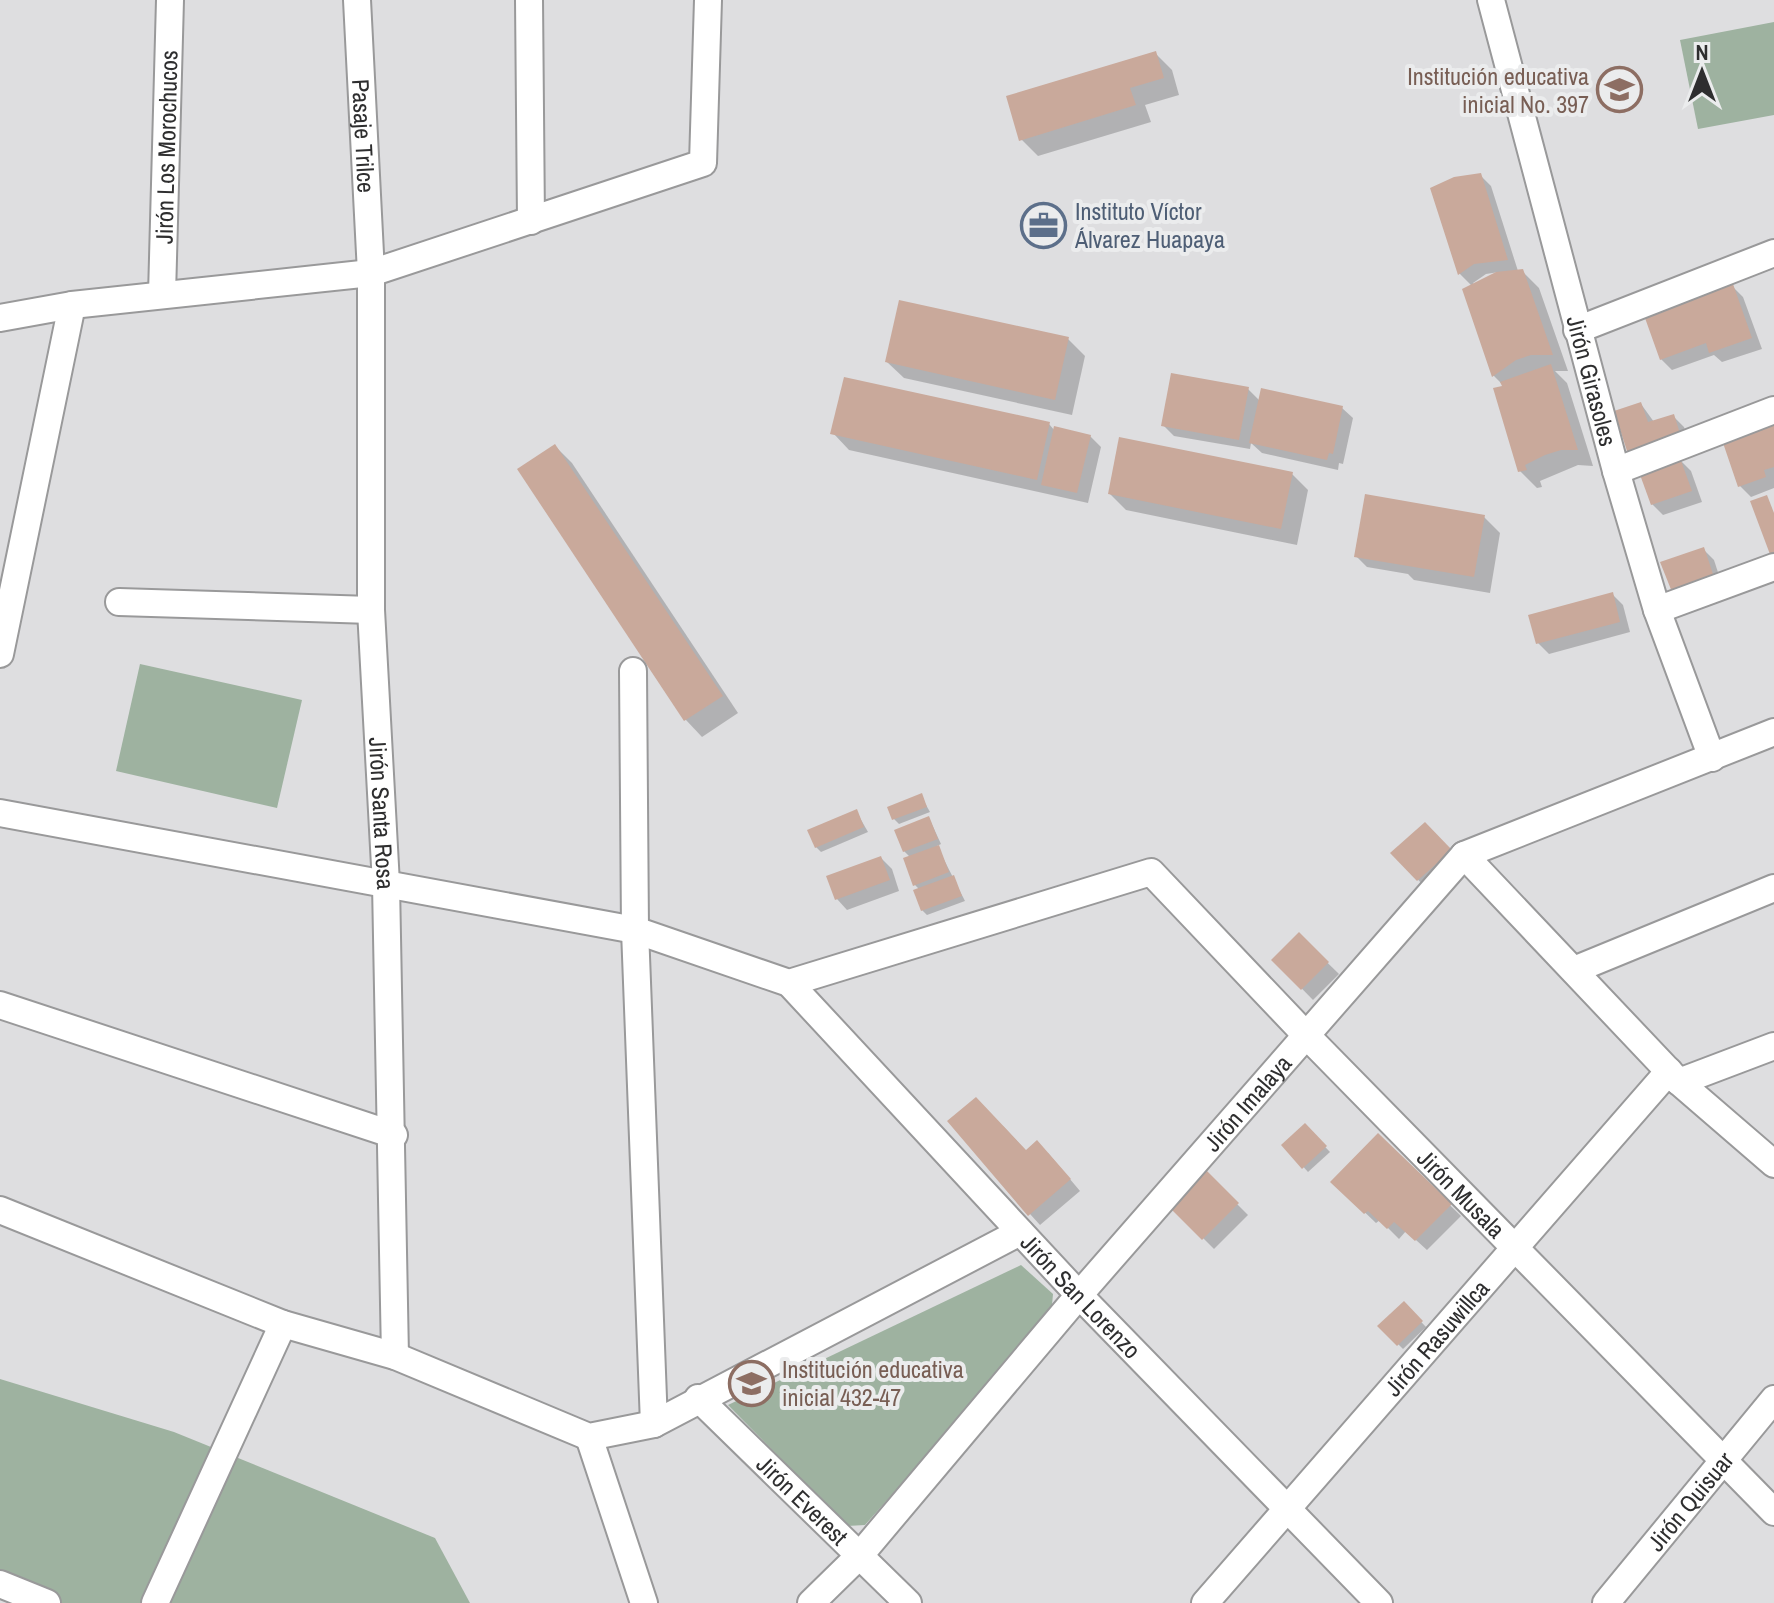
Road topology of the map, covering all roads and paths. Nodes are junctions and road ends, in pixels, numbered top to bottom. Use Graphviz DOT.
graph roads {
  1 [pos="170,0"];
  2 [pos="357,0"];
  3 [pos="529,0"];
  4 [pos="708,0"];
  5 [pos="1491,0"];
  6 [pos="531,221"];
  7 [pos="1774,253"];
  8 [pos="371,273"];
  9 [pos="162,295"];
  10 [pos="72,305"];
  11 [pos="0,318"];
  12 [pos="1577,330"];
  13 [pos="1774,410"];
  14 [pos="1616,471"];
  15 [pos="1774,567"];
  16 [pos="119,602"];
  17 [pos="371,610"];
  18 [pos="1657,610"];
  19 [pos="0,654"];
  20 [pos="633,671"];
  21 [pos="1774,732"];
  22 [pos="1712,758"];
  23 [pos="0,813"];
  24 [pos="1464,855"];
  25 [pos="386,884"];
  26 [pos="1774,888"];
  27 [pos="635,930"];
  28 [pos="1574,970"];
  29 [pos="789,983"];
  30 [pos="0,1005"];
  31 [pos="1305,1034"];
  32 [pos="1774,1046"];
  33 [pos="1674,1077"];
  34 [pos="394,1135"];
  35 [pos="1774,1164"];
  36 [pos="0,1210"];
  37 [pos="1020,1232"];
  38 [pos="1516,1247"];
  39 [pos="1079,1295"];
  40 [pos="283,1324"];
  41 [pos="395,1356"];
  42 [pos="698,1398"];
  43 [pos="1774,1399"];
  44 [pos="654,1424"];
  45 [pos="589,1437"];
  46 [pos="1723,1461"];
  47 [pos="1287,1510"];
  48 [pos="1774,1512"];
  49 [pos="860,1555"];
  50 [pos="0,1584"];
  51 [pos="47,1603"];
  52 [pos="155,1603"];
  53 [pos="644,1603"];
  54 [pos="811,1603"];
  55 [pos="908,1603"];
  56 [pos="1205,1603"];
  57 [pos="1379,1603"];
  58 [pos="1606,1603"];
  1 -- 9 [label="street, Jirón Los Morochucos"];
  2 -- 8 [label="street, Pasaje Trilce"];
  3 -- 6 [label="street"];
  4 -- 6 [label="street"];
  5 -- 12 [label="street, Jirón Girasoles"];
  6 -- 8 [label="street"];
  7 -- 12 [label="street"];
  8 -- 9 [label="street"];
  8 -- 17 [label="street, Jirón Santa Rosa"];
  9 -- 10 [label="street"];
  10 -- 11 [label="street"];
  10 -- 19 [label="street"];
  12 -- 14 [label="street, Jirón Girasoles"];
  13 -- 14 [label="street"];
  14 -- 18 [label="street, Jirón Girasoles"];
  15 -- 18 [label="street"];
  16 -- 17 [label="street"];
  17 -- 25 [label="street, Jirón Santa Rosa"];
  18 -- 22 [label="street, Jirón Girasoles"];
  20 -- 27 [label="street"];
  21 -- 22 [label="street, Jirón Imalaya"];
  22 -- 24 [label="street, Jirón Imalaya"];
  23 -- 25 [label="street"];
  24 -- 28 [label="street"];
  24 -- 31 [label="street, Jirón Imalaya"];
  25 -- 27 [label="street"];
  25 -- 34 [label="street, Jirón Santa Rosa"];
  26 -- 28 [label="street"];
  27 -- 29 [label="street"];
  27 -- 44 [label="street"];
  28 -- 33 [label="street"];
  29 -- 31 [label="street, Jirón Musala"];
  29 -- 37 [label="street, Jirón San Lorenzo"];
  30 -- 34 [label="street"];
  31 -- 38 [label="street, Jirón Musala"];
  31 -- 39 [label="street, Jirón Imalaya"];
  32 -- 33 [label="street"];
  33 -- 35 [label="street"];
  33 -- 38 [label="street, Jirón Rasuwillca"];
  34 -- 41 [label="street, Jirón Santa Rosa"];
  36 -- 40 [label="street"];
  37 -- 39 [label="street, Jirón San Lorenzo"];
  37 -- 42 [label="street"];
  38 -- 46 [label="street, Jirón Musala"];
  38 -- 47 [label="street, Jirón Rasuwillca"];
  39 -- 47 [label="street, Jirón San Lorenzo"];
  39 -- 49 [label="street, Jirón Imalaya"];
  40 -- 41 [label="street"];
  40 -- 52 [label="street"];
  41 -- 45 [label="street"];
  42 -- 44 [label="street"];
  42 -- 49 [label="street, Jirón Everest"];
  43 -- 46 [label="street, Jirón Quisuar"];
  44 -- 45 [label="street"];
  45 -- 53 [label="street"];
  46 -- 48 [label="street, Jirón Musala"];
  46 -- 58 [label="street, Jirón Quisuar"];
  47 -- 56 [label="street, Jirón Rasuwillca"];
  47 -- 57 [label="street, Jirón San Lorenzo"];
  49 -- 54 [label="street, Jirón Imalaya"];
  49 -- 55 [label="street, Jirón Everest"];
  50 -- 51 [label="street"];
}
